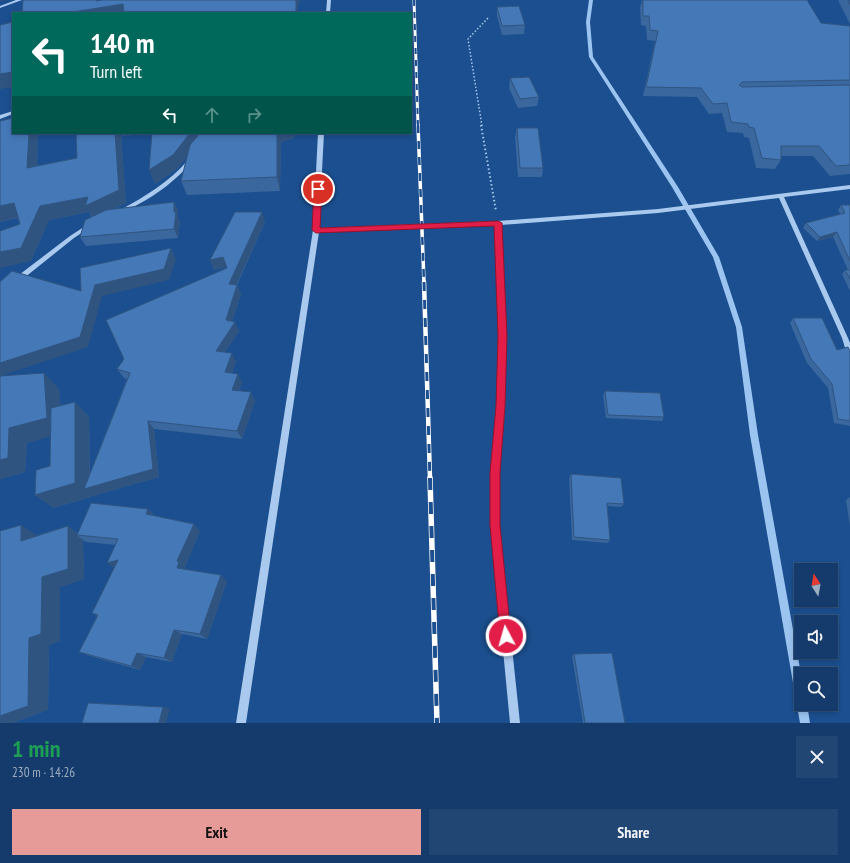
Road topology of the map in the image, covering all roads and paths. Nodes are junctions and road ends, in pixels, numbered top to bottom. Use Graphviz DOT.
graph roads {
  1 [pos="20,0"];
  2 [pos="329,0"];
  3 [pos="0,7"];
  4 [pos="328,12"];
  5 [pos="488,18"];
  6 [pos="12,112"];
  7 [pos="0,117"];
  8 [pos="321,134"];
  9 [pos="192,158"];
  10 [pos="850,187"];
  11 [pos="781,196"];
  12 [pos="116,213"];
  13 [pos="98,221"];
  14 [pos="498,223"];
  15 [pos="316,230"];
  16 [pos="12,284"];
  17 [pos="850,354"];
  18 [pos="241,723"];
  19 [pos="515,723"];
  1 -- 3 [label="street"];
  2 -- 4 [label="street"];
  5 -- 14 [label="path"];
  6 -- 7 [label="street"];
  8 -- 15 [label="street"];
  9 -- 12 [label="street"];
  10 -- 11 [label="street"];
  11 -- 14 [label="street"];
  11 -- 17 [label="street"];
  13 -- 16 [label="street"];
  14 -- 15 [label="street"];
  14 -- 19 [label="street"];
  15 -- 18 [label="street"];
}
